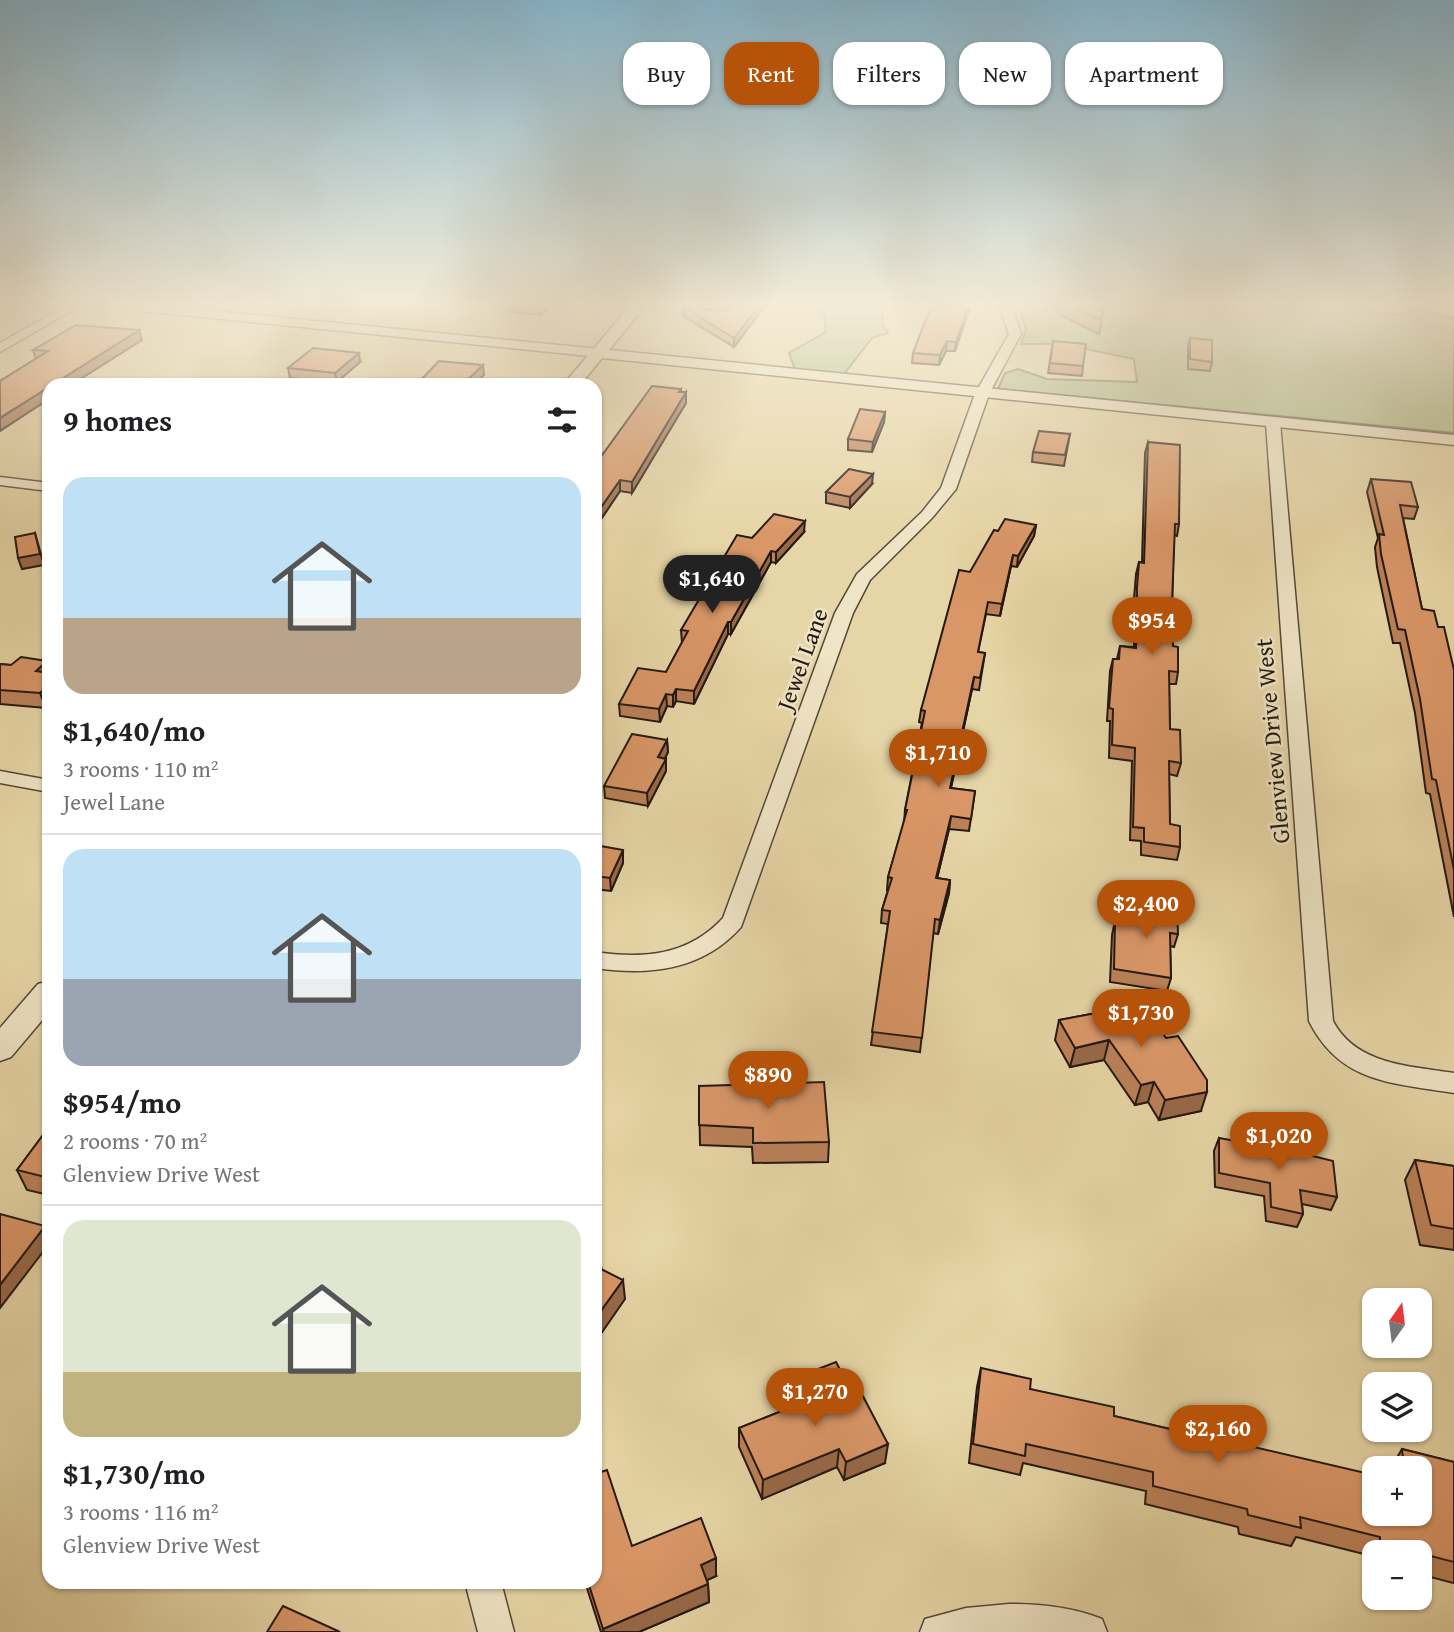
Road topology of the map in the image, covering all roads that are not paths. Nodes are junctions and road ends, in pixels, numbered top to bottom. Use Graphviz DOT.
graph roads {
  1 [pos="873,383"];
  2 [pos="988,383"];
  3 [pos="982,394"];
  4 [pos="1273,423"];
  5 [pos="1454,440"];
  6 [pos="0,481"];
  7 [pos="42,487"];
  8 [pos="0,777"];
  9 [pos="42,785"];
  10 [pos="602,961"];
  11 [pos="42,1000"];
  12 [pos="0,1049"];
  13 [pos="1454,1083"];
  14 [pos="486,1589"];
  15 [pos="496,1632"];
  16 [pos="938,1632"];
  17 [pos="1089,1632"];
  1 -- 3 [label="street"];
  2 -- 3 [label="street, Jewel Lane"];
  3 -- 4 [label="street"];
  3 -- 10 [label="street, Jewel Lane"];
  4 -- 5 [label="street"];
  4 -- 13 [label="street, Glenview Drive West"];
  6 -- 7 [label="street"];
  8 -- 9 [label="street"];
  11 -- 12 [label="street"];
  14 -- 15 [label="street"];
  16 -- 17 [label="street"];
}
